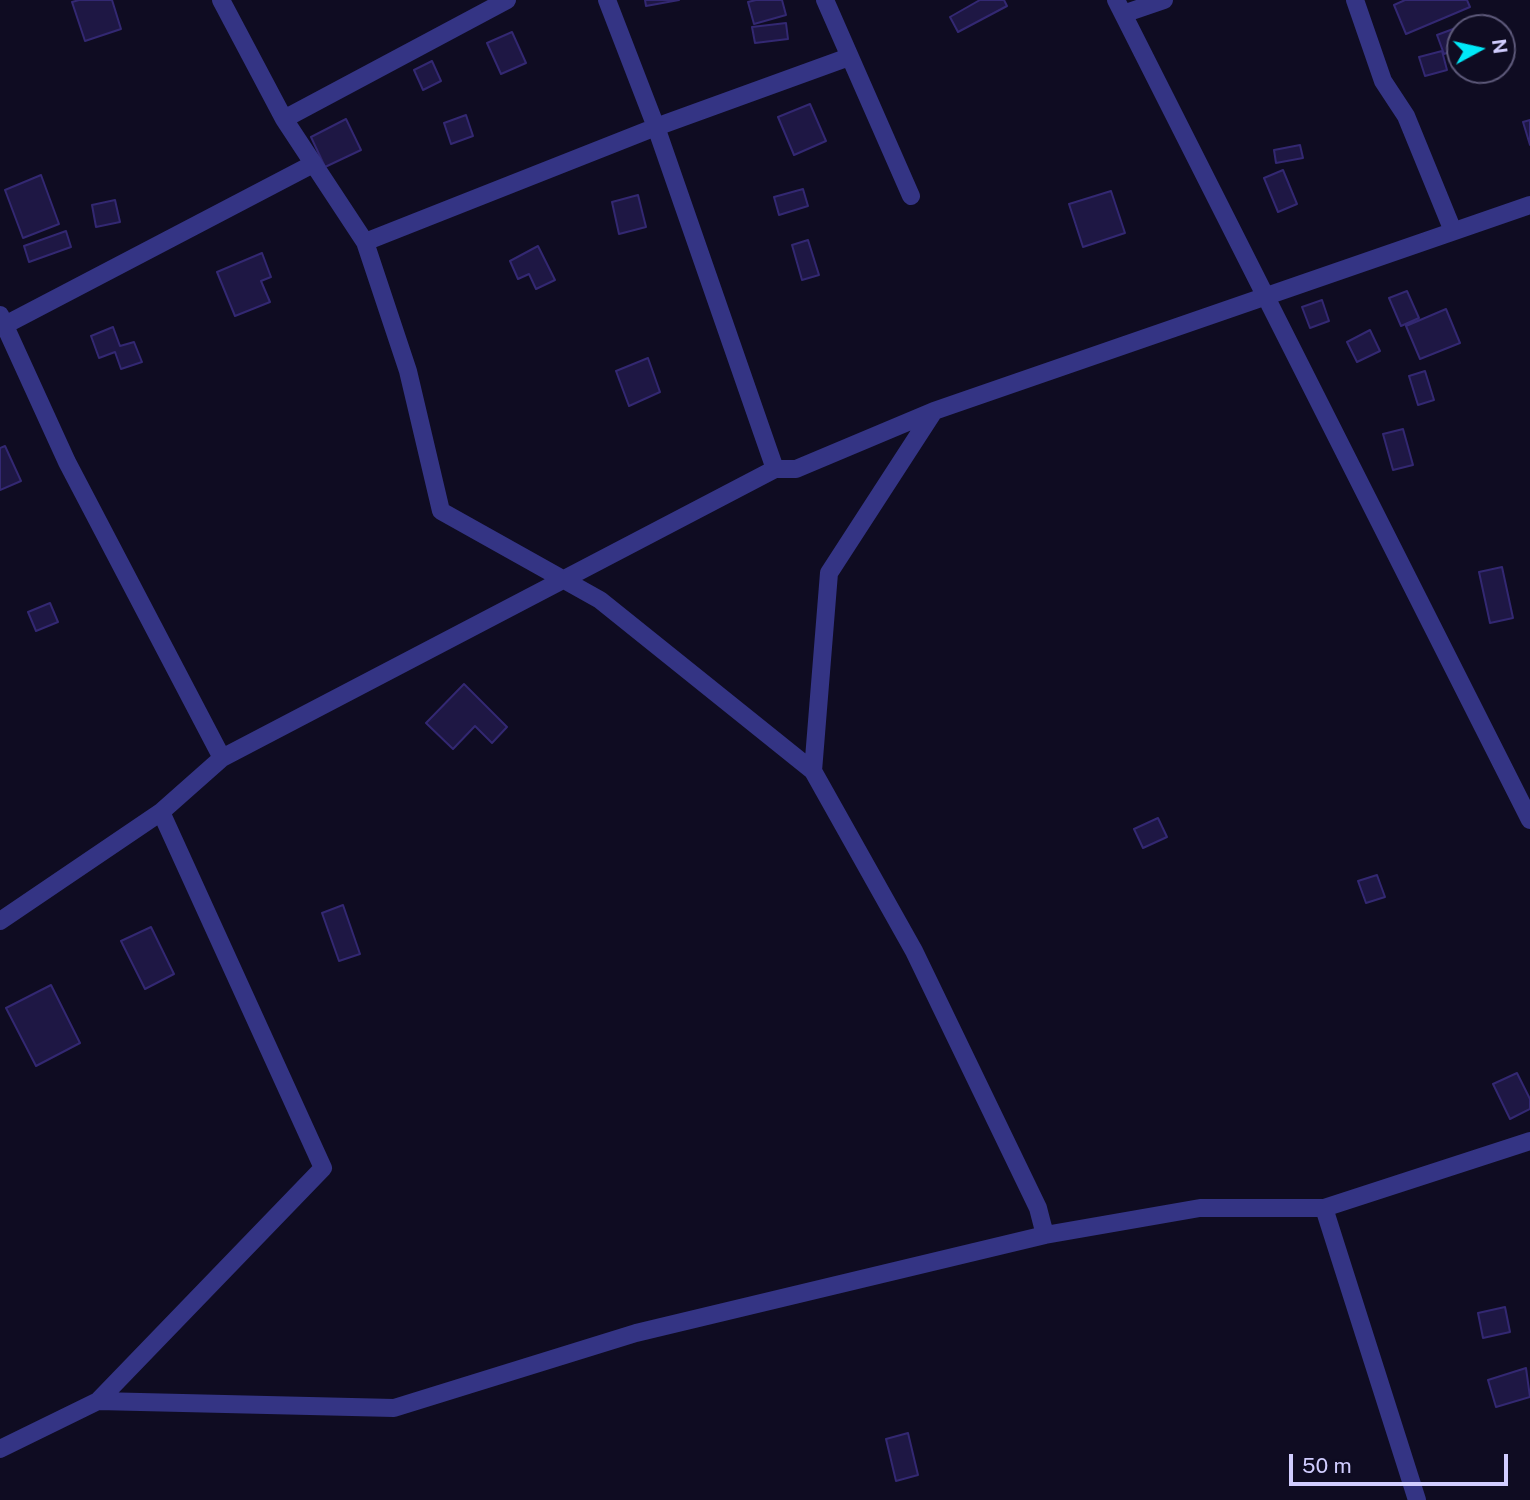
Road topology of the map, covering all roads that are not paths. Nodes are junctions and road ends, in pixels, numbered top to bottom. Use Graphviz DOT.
graph roads {
  1 [pos="221,0"];
  2 [pos="507,0"];
  3 [pos="607,0"];
  4 [pos="825,0"];
  5 [pos="1164,0"];
  6 [pos="1355,0"];
  7 [pos="1119,7"];
  8 [pos="849,57"];
  9 [pos="284,118"];
  10 [pos="656,127"];
  11 [pos="313,164"];
  12 [pos="911,196"];
  13 [pos="1530,205"];
  14 [pos="1453,231"];
  15 [pos="365,242"];
  16 [pos="1266,296"];
  17 [pos="2,320"];
  18 [pos="934,411"];
  19 [pos="775,469"];
  20 [pos="563,580"];
  21 [pos="222,758"];
  22 [pos="813,771"];
  23 [pos="1523,789"];
  24 [pos="162,812"];
  25 [pos="1530,820"];
  26 [pos="0,921"];
  27 [pos="1530,1141"];
  28 [pos="1324,1208"];
  29 [pos="1045,1235"];
  30 [pos="98,1401"];
  31 [pos="0,1449"];
  32 [pos="1417,1500"];
  1 -- 9 [label="street"];
  2 -- 9 [label="street"];
  3 -- 10 [label="street"];
  4 -- 8 [label="street"];
  5 -- 7 [label="street"];
  6 -- 14 [label="street"];
  7 -- 16 [label="street"];
  8 -- 10 [label="street"];
  8 -- 12 [label="street"];
  9 -- 11 [label="street"];
  10 -- 15 [label="street"];
  10 -- 19 [label="street"];
  11 -- 15 [label="street"];
  11 -- 17 [label="street"];
  13 -- 14 [label="street"];
  14 -- 16 [label="street"];
  15 -- 20 [label="street"];
  16 -- 18 [label="street"];
  16 -- 23 [label="street"];
  17 -- 21 [label="street"];
  18 -- 19 [label="street"];
  18 -- 22 [label="street"];
  19 -- 20 [label="street"];
  20 -- 21 [label="street"];
  20 -- 22 [label="street"];
  21 -- 24 [label="street"];
  22 -- 29 [label="street"];
  23 -- 25 [label="street"];
  24 -- 26 [label="street"];
  24 -- 30 [label="street"];
  27 -- 28 [label="street"];
  28 -- 29 [label="street"];
  28 -- 32 [label="street"];
  29 -- 30 [label="street"];
  30 -- 31 [label="street"];
}
